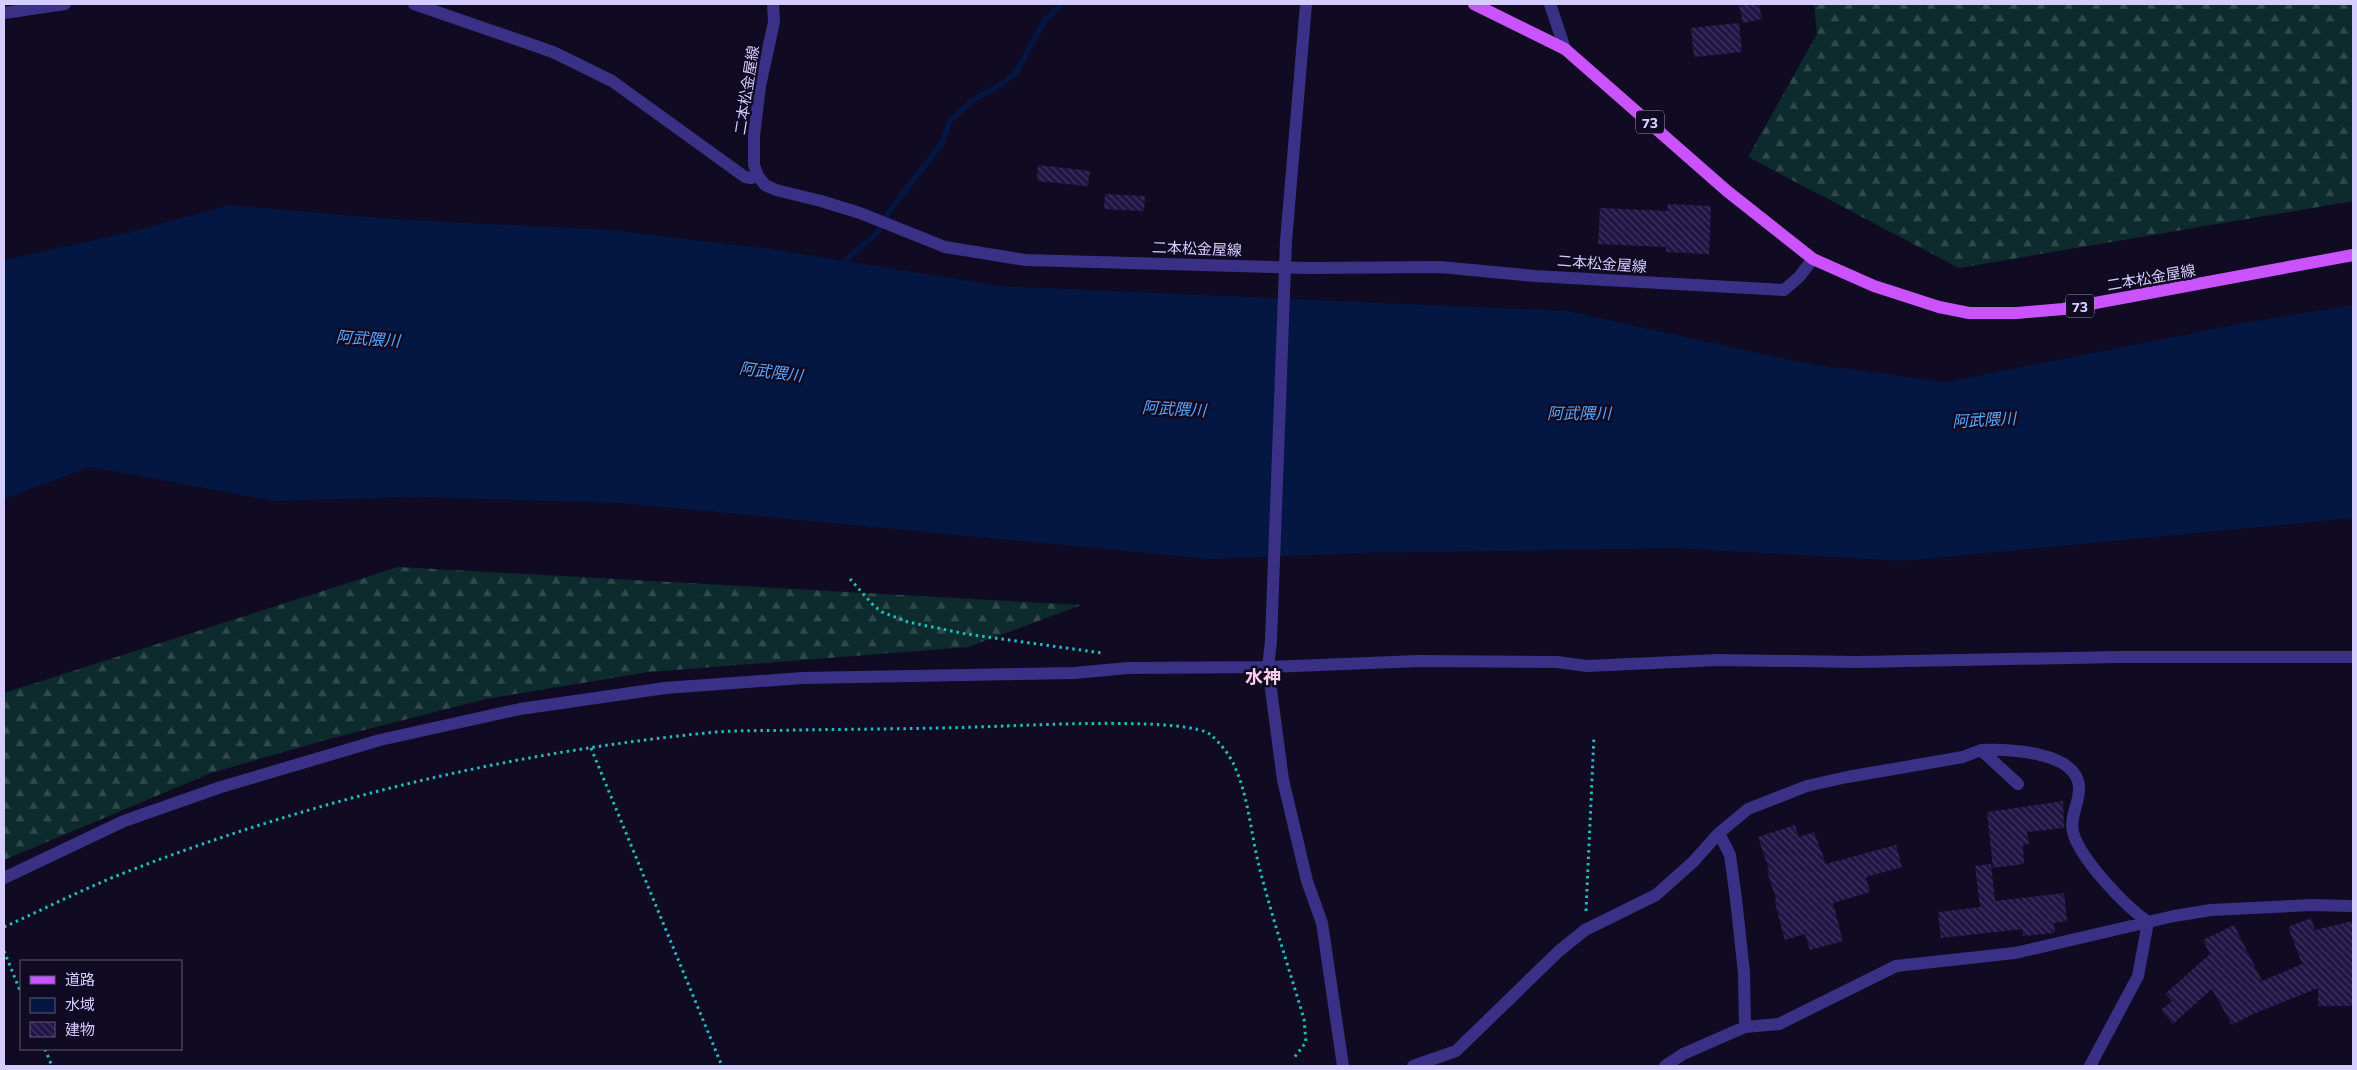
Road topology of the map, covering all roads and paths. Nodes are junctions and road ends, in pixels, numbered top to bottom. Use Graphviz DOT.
graph roads {
  1 [pos="65,4"];
  2 [pos="414,4"];
  3 [pos="773,4"];
  4 [pos="1306,4"];
  5 [pos="1474,4"];
  6 [pos="1550,4"];
  7 [pos="4,13"];
  8 [pos="1565,49"];
  9 [pos="758,176"];
  10 [pos="2353,255"];
  11 [pos="1813,259"];
  12 [pos="850,579"];
  13 [pos="1103,653"];
  14 [pos="2353,657"];
  15 [pos="1268,667"];
  16 [pos="1594,736"];
  17 [pos="591,748"];
  18 [pos="1981,750"];
  19 [pos="2018,784"];
  20 [pos="1719,833"];
  21 [pos="4,878"];
  22 [pos="2353,906"];
  23 [pos="2148,922"];
  24 [pos="4,927"];
  25 [pos="1585,930"];
  26 [pos="4,951"];
  27 [pos="20,991"];
  28 [pos="1745,1027"];
  29 [pos="45,1050"];
  30 [pos="1294,1058"];
  31 [pos="52,1066"];
  32 [pos="722,1066"];
  33 [pos="1343,1066"];
  34 [pos="1413,1066"];
  35 [pos="1665,1066"];
  36 [pos="2090,1066"];
  1 -- 7 [label="street"];
  2 -- 9 [label="street"];
  3 -- 9 [label="street, 二本松金屋線"];
  4 -- 15 [label="street, bridge"];
  5 -- 8 [label="main road, 二本松金屋線 / 73"];
  6 -- 8 [label="street"];
  8 -- 11 [label="main road, 二本松金屋線 / 73"];
  9 -- 11 [label="street, 二本松金屋線"];
  10 -- 11 [label="main road, 二本松金屋線 / 73"];
  12 -- 13 [label="path"];
  14 -- 15 [label="street"];
  15 -- 21 [label="street"];
  15 -- 33 [label="street"];
  16 -- 25 [label="path"];
  17 -- 24 [label="path"];
  17 -- 30 [label="path"];
  17 -- 32 [label="path"];
  18 -- 19 [label="street"];
  18 -- 20 [label="street"];
  18 -- 23 [label="street"];
  20 -- 25 [label="street"];
  20 -- 28 [label="street"];
  22 -- 23 [label="street"];
  23 -- 28 [label="street"];
  23 -- 36 [label="street"];
  25 -- 34 [label="street"];
  26 -- 27 [label="path"];
  28 -- 35 [label="street"];
  29 -- 31 [label="path"];
}
